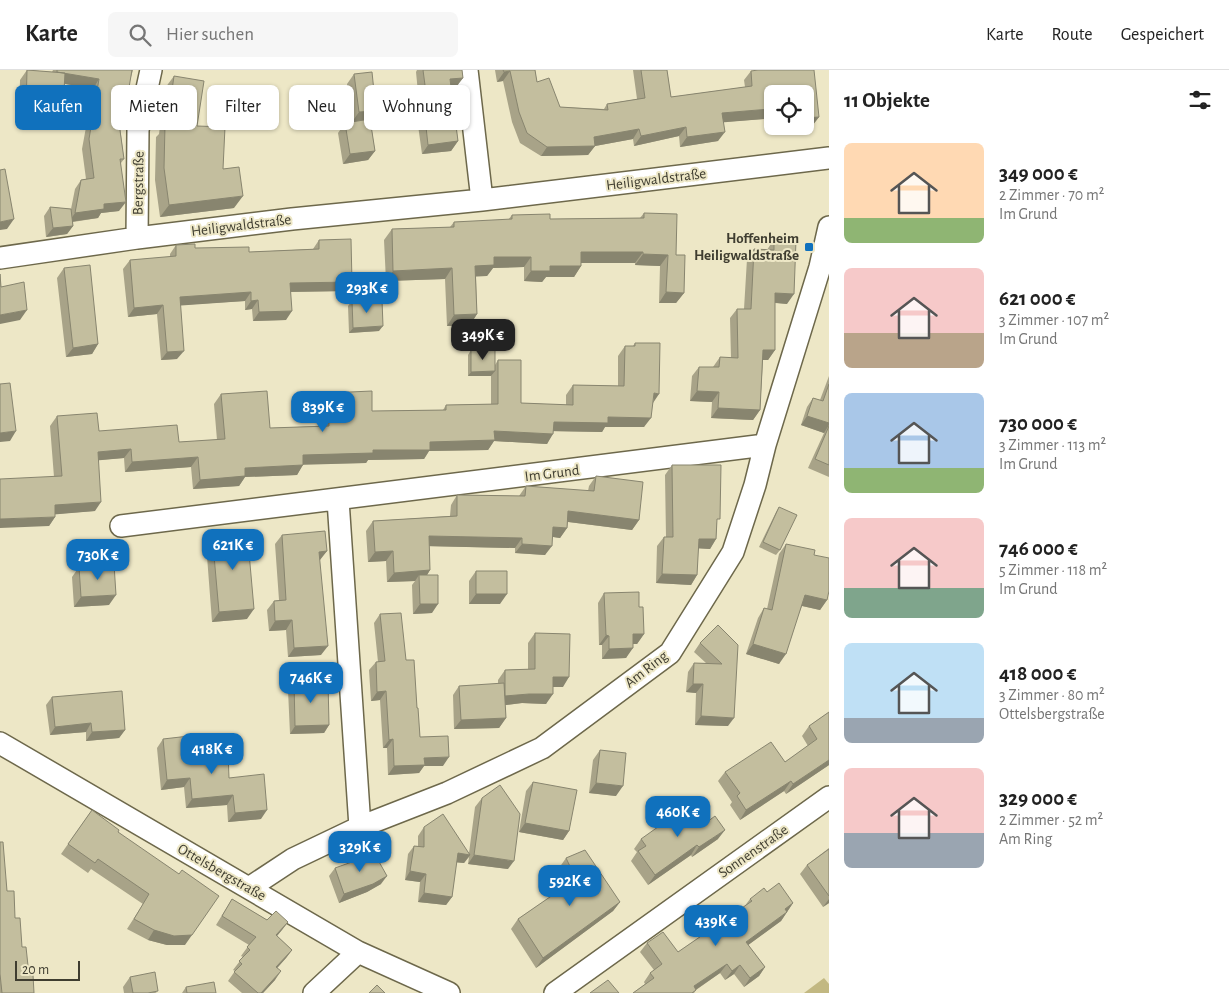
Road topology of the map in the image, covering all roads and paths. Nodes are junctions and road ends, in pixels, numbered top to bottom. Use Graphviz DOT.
graph roads {
  1 [pos="151,70"];
  2 [pos="467,70"];
  3 [pos="829,158"];
  4 [pos="482,200"];
  5 [pos="829,227"];
  6 [pos="137,238"];
  7 [pos="0,258"];
  8 [pos="765,446"];
  9 [pos="338,500"];
  10 [pos="121,526"];
  11 [pos="0,743"];
  12 [pos="829,797"];
  13 [pos="360,827"];
  14 [pos="249,888"];
  15 [pos="358,952"];
  16 [pos="314,993"];
  17 [pos="448,993"];
  18 [pos="555,993"];
  1 -- 6 [label="street, Bergstraße"];
  2 -- 4 [label="street"];
  3 -- 4 [label="street, Heiligwaldstraße"];
  4 -- 6 [label="street, Heiligwaldstraße"];
  5 -- 8 [label="street, Am Ring"];
  6 -- 7 [label="street, Heiligwaldstraße"];
  8 -- 9 [label="street, Im Grund"];
  8 -- 13 [label="street, Am Ring"];
  9 -- 10 [label="street, Im Grund"];
  9 -- 13 [label="street"];
  11 -- 14 [label="street, Ottelsbergstraße"];
  12 -- 18 [label="street, Sonnenstraße"];
  13 -- 14 [label="street, Am Ring"];
  14 -- 15 [label="street, Ottelsbergstraße"];
  15 -- 16 [label="street"];
  15 -- 17 [label="street, Ottelsbergstraße"];
}
